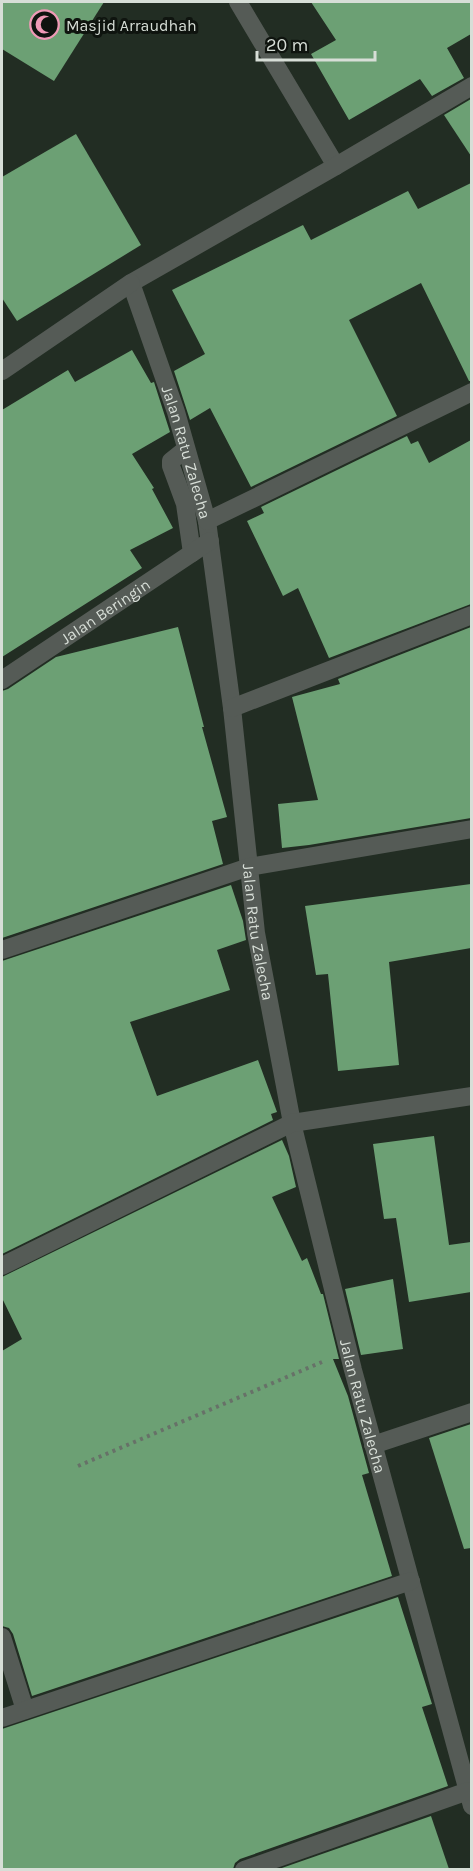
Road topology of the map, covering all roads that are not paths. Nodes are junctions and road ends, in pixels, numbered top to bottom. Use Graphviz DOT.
graph roads {
  1 [pos="238,2"];
  2 [pos="471,86"];
  3 [pos="336,166"];
  4 [pos="131,283"];
  5 [pos="2,371"];
  6 [pos="471,392"];
  7 [pos="186,449"];
  8 [pos="207,521"];
  9 [pos="210,541"];
  10 [pos="192,553"];
  11 [pos="471,615"];
  12 [pos="2,680"];
  13 [pos="232,708"];
  14 [pos="471,829"];
  15 [pos="249,867"];
  16 [pos="2,950"];
  17 [pos="471,1096"];
  18 [pos="292,1124"];
  19 [pos="2,1266"];
  20 [pos="471,1412"];
  21 [pos="373,1445"];
  22 [pos="411,1581"];
  23 [pos="2,1637"];
  24 [pos="25,1710"];
  25 [pos="2,1718"];
  26 [pos="470,1798"];
  27 [pos="244,1869"];
  1 -- 3 [label="street"];
  2 -- 3 [label="street"];
  3 -- 4 [label="street"];
  4 -- 5 [label="street"];
  4 -- 7 [label="street, Jalan Ratu Zalecha"];
  6 -- 8 [label="street"];
  7 -- 8 [label="street, Jalan Ratu Zalecha"];
  7 -- 10 [label="street"];
  8 -- 9 [label="street, Jalan Ratu Zalecha"];
  9 -- 10 [label="street, Jalan Beringin"];
  9 -- 13 [label="street, Jalan Ratu Zalecha"];
  10 -- 12 [label="street, Jalan Beringin"];
  11 -- 13 [label="street"];
  13 -- 15 [label="street, Jalan Ratu Zalecha"];
  14 -- 15 [label="street"];
  15 -- 16 [label="street"];
  15 -- 18 [label="street, Jalan Ratu Zalecha"];
  17 -- 18 [label="street"];
  18 -- 19 [label="street"];
  18 -- 21 [label="street, Jalan Ratu Zalecha"];
  20 -- 21 [label="street"];
  21 -- 22 [label="street, Jalan Ratu Zalecha"];
  22 -- 24 [label="street"];
  22 -- 26 [label="street, Jalan Ratu Zalecha"];
  23 -- 24 [label="street"];
  24 -- 25 [label="street"];
  26 -- 27 [label="street"];
}
